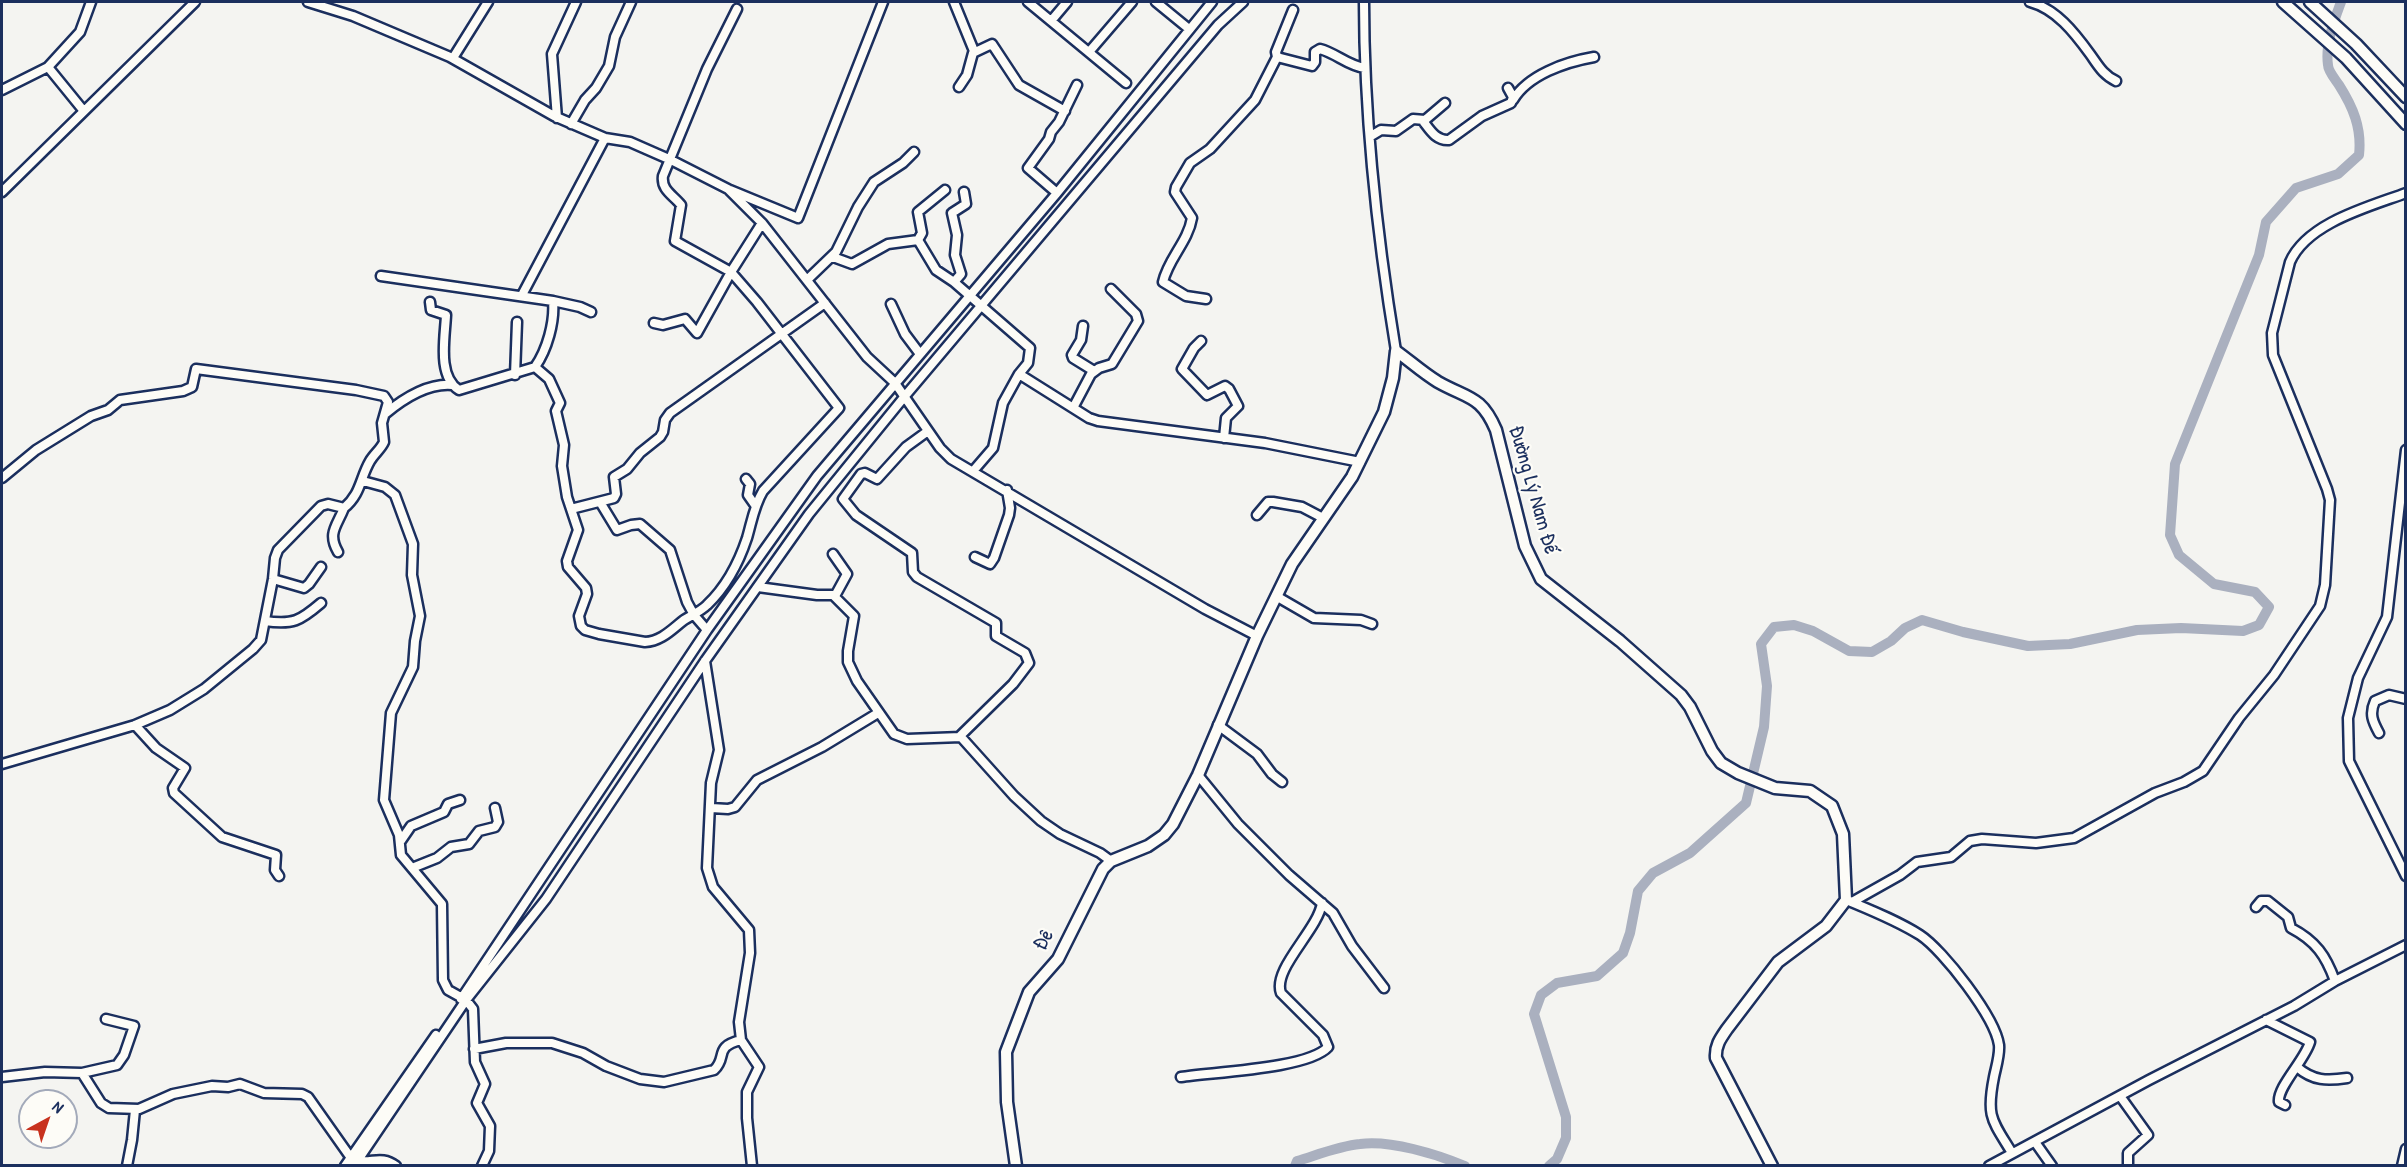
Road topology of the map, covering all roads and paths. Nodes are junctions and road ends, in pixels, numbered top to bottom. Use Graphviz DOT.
graph roads {
  1 [pos="91,2"];
  2 [pos="195,2"];
  3 [pos="308,2"];
  4 [pos="488,2"];
  5 [pos="576,2"];
  6 [pos="631,2"];
  7 [pos="883,2"];
  8 [pos="954,2"];
  9 [pos="1028,2"];
  10 [pos="1066,2"];
  11 [pos="1132,2"];
  12 [pos="1156,2"];
  13 [pos="1212,2"];
  14 [pos="1243,2"];
  15 [pos="1364,2"];
  16 [pos="2030,2"];
  17 [pos="2283,2"];
  18 [pos="2310,2"];
  19 [pos="737,9"];
  20 [pos="1293,10"];
  21 [pos="1051,21"];
  22 [pos="1190,29"];
  23 [pos="974,51"];
  24 [pos="1089,52"];
  25 [pos="1277,57"];
  26 [pos="1594,57"];
  27 [pos="453,58"];
  28 [pos="48,67"];
  29 [pos="1365,68"];
  30 [pos="2116,81"];
  31 [pos="1126,83"];
  32 [pos="1077,85"];
  33 [pos="959,87"];
  34 [pos="1508,88"];
  35 [pos="2,90"];
  36 [pos="1138,92"];
  37 [pos="2406,97"];
  38 [pos="1513,100"];
  39 [pos="1151,103"];
  40 [pos="1445,104"];
  41 [pos="83,110"];
  42 [pos="1065,111"];
  43 [pos="557,118"];
  44 [pos="1423,121"];
  45 [pos="571,124"];
  46 [pos="2406,124"];
  47 [pos="1371,136"];
  48 [pos="605,138"];
  49 [pos="914,152"];
  50 [pos="671,160"];
  51 [pos="728,189"];
  52 [pos="945,190"];
  53 [pos="2,192"];
  54 [pos="964,192"];
  55 [pos="1057,192"];
  56 [pos="2406,193"];
  57 [pos="762,223"];
  58 [pos="918,240"];
  59 [pos="833,257"];
  60 [pos="731,272"];
  61 [pos="381,276"];
  62 [pos="808,279"];
  63 [pos="954,282"];
  64 [pos="1111,290"];
  65 [pos="522,295"];
  66 [pos="970,296"];
  67 [pos="1206,298"];
  68 [pos="553,301"];
  69 [pos="430,302"];
  70 [pos="825,303"];
  71 [pos="891,304"];
  72 [pos="981,306"];
  73 [pos="591,312"];
  74 [pos="518,322"];
  75 [pos="654,323"];
  76 [pos="1083,326"];
  77 [pos="781,335"];
  78 [pos="1201,341"];
  79 [pos="1396,351"];
  80 [pos="920,354"];
  81 [pos="535,367"];
  82 [pos="1094,371"];
  83 [pos="1019,374"];
  84 [pos="515,375"];
  85 [pos="895,383"];
  86 [pos="452,385"];
  87 [pos="904,396"];
  88 [pos="1073,408"];
  89 [pos="385,414"];
  90 [pos="928,431"];
  91 [pos="1224,438"];
  92 [pos="2406,450"];
  93 [pos="1359,462"];
  94 [pos="974,470"];
  95 [pos="2,478"];
  96 [pos="746,479"];
  97 [pos="363,481"];
  98 [pos="1007,490"];
  99 [pos="600,501"];
  100 [pos="755,505"];
  101 [pos="344,508"];
  102 [pos="571,509"];
  103 [pos="1257,515"];
  104 [pos="1323,518"];
  105 [pos="339,552"];
  106 [pos="833,554"];
  107 [pos="975,557"];
  108 [pos="321,567"];
  109 [pos="273,579"];
  110 [pos="758,587"];
  111 [pos="835,596"];
  112 [pos="1276,596"];
  113 [pos="321,603"];
  114 [pos="694,615"];
  115 [pos="265,621"];
  116 [pos="1372,624"];
  117 [pos="707,630"];
  118 [pos="1257,636"];
  119 [pos="705,661"];
  120 [pos="2406,699"];
  121 [pos="878,713"];
  122 [pos="135,724"];
  123 [pos="1218,725"];
  124 [pos="2379,733"];
  125 [pos="959,736"];
  126 [pos="2,764"];
  127 [pos="1198,775"];
  128 [pos="1282,782"];
  129 [pos="460,800"];
  130 [pos="495,808"];
  131 [pos="711,808"];
  132 [pos="400,842"];
  133 [pos="1111,861"];
  134 [pos="412,868"];
  135 [pos="279,876"];
  136 [pos="2406,876"];
  137 [pos="1849,901"];
  138 [pos="1322,903"];
  139 [pos="2256,907"];
  140 [pos="2406,945"];
  141 [pos="2335,981"];
  142 [pos="1384,988"];
  143 [pos="464,999"];
  144 [pos="106,1019"];
  145 [pos="2266,1020"];
  146 [pos="741,1040"];
  147 [pos="474,1049"];
  148 [pos="2297,1067"];
  149 [pos="82,1073"];
  150 [pos="2,1077"];
  151 [pos="1181,1077"];
  152 [pos="2347,1078"];
  153 [pos="2120,1096"];
  154 [pos="2285,1105"];
  155 [pos="135,1110"];
  156 [pos="2035,1142"];
  157 [pos="2406,1149"];
  158 [pos="2012,1153"];
  159 [pos="354,1161"];
  160 [pos="127,1166"];
  161 [pos="345,1166"];
  162 [pos="396,1166"];
  163 [pos="482,1166"];
  164 [pos="752,1166"];
  165 [pos="1016,1166"];
  166 [pos="1772,1166"];
  167 [pos="1989,1166"];
  168 [pos="2052,1166"];
  169 [pos="2128,1166"];
  170 [pos="2402,1166"];
  1 -- 28 [label="street"];
  2 -- 41 [label="street"];
  3 -- 27 [label="street"];
  4 -- 27 [label="street"];
  5 -- 43 [label="street"];
  6 -- 45 [label="street"];
  7 -- 51 [label="street"];
  8 -- 23 [label="street"];
  9 -- 21 [label="street"];
  10 -- 21 [label="street"];
  11 -- 24 [label="street"];
  12 -- 22 [label="street"];
  13 -- 22 [label="street"];
  14 -- 39 [label="street"];
  15 -- 29 [label="street"];
  16 -- 30 [label="street"];
  17 -- 46 [label="main road"];
  18 -- 37 [label="main road"];
  19 -- 50 [label="street"];
  20 -- 25 [label="street"];
  21 -- 24 [label="street"];
  22 -- 36 [label="street"];
  23 -- 33 [label="street"];
  23 -- 42 [label="street"];
  24 -- 31 [label="street"];
  25 -- 29 [label="street"];
  25 -- 67 [label="street"];
  26 -- 38 [label="street"];
  27 -- 43 [label="street"];
  28 -- 35 [label="street"];
  28 -- 41 [label="street"];
  29 -- 47 [label="street"];
  32 -- 42 [label="street"];
  34 -- 38 [label="street"];
  36 -- 39 [label="street"];
  36 -- 55 [label="street"];
  38 -- 44 [label="street"];
  39 -- 72 [label="street"];
  40 -- 44 [label="street"];
  41 -- 53 [label="street"];
  42 -- 55 [label="street"];
  43 -- 45 [label="street"];
  44 -- 47 [label="street"];
  45 -- 48 [label="street"];
  47 -- 79 [label="street"];
  48 -- 50 [label="street"];
  48 -- 65 [label="street"];
  49 -- 59 [label="street"];
  50 -- 51 [label="street"];
  50 -- 60 [label="street"];
  51 -- 57 [label="street"];
  52 -- 58 [label="street"];
  54 -- 63 [label="street"];
  55 -- 66 [label="street"];
  56 -- 137 [label="street"];
  57 -- 60 [label="street"];
  57 -- 62 [label="street"];
  58 -- 59 [label="street"];
  58 -- 63 [label="street"];
  59 -- 62 [label="street"];
  60 -- 75 [label="street"];
  60 -- 77 [label="street"];
  61 -- 65 [label="street"];
  62 -- 70 [label="street"];
  63 -- 66 [label="street"];
  64 -- 82 [label="street"];
  65 -- 68 [label="street"];
  66 -- 72 [label="street"];
  66 -- 80 [label="street"];
  68 -- 73 [label="street"];
  68 -- 81 [label="street"];
  69 -- 86 [label="street"];
  70 -- 77 [label="street"];
  70 -- 85 [label="street"];
  71 -- 80 [label="street"];
  72 -- 83 [label="street"];
  72 -- 87 [label="street"];
  74 -- 84 [label="street"];
  76 -- 82 [label="street"];
  77 -- 99 [label="street"];
  77 -- 100 [label="street"];
  78 -- 91 [label="street"];
  79 -- 93 [label="main road"];
  79 -- 137 [label="main road, Đường Lý Nam Đế"];
  80 -- 85 [label="street"];
  81 -- 84 [label="street"];
  81 -- 102 [label="street"];
  82 -- 88 [label="street"];
  83 -- 88 [label="street"];
  83 -- 94 [label="street"];
  84 -- 86 [label="street"];
  85 -- 87 [label="street"];
  85 -- 117 [label="street"];
  86 -- 89 [label="street"];
  87 -- 90 [label="street"];
  87 -- 110 [label="street"];
  88 -- 91 [label="street"];
  89 -- 95 [label="street"];
  89 -- 97 [label="street"];
  90 -- 94 [label="street"];
  90 -- 125 [label="street"];
  91 -- 93 [label="street"];
  92 -- 136 [label="street"];
  93 -- 104 [label="main road"];
  94 -- 98 [label="street"];
  96 -- 100 [label="street"];
  97 -- 101 [label="street"];
  97 -- 132 [label="street"];
  98 -- 107 [label="street"];
  98 -- 118 [label="street"];
  99 -- 102 [label="street"];
  99 -- 114 [label="street"];
  100 -- 114 [label="street"];
  101 -- 105 [label="street"];
  101 -- 109 [label="street"];
  102 -- 114 [label="street"];
  103 -- 104 [label="street"];
  104 -- 112 [label="main road"];
  106 -- 111 [label="street"];
  108 -- 109 [label="street"];
  109 -- 115 [label="street"];
  110 -- 111 [label="street"];
  110 -- 119 [label="street"];
  111 -- 121 [label="street"];
  112 -- 116 [label="street"];
  112 -- 118 [label="main road"];
  113 -- 115 [label="street"];
  114 -- 117 [label="street"];
  115 -- 122 [label="street"];
  117 -- 143 [label="street"];
  118 -- 123 [label="main road"];
  119 -- 131 [label="street"];
  119 -- 143 [label="street"];
  120 -- 124 [label="street"];
  121 -- 125 [label="street"];
  121 -- 131 [label="street"];
  122 -- 126 [label="street"];
  122 -- 135 [label="street"];
  123 -- 127 [label="main road"];
  123 -- 128 [label="street"];
  125 -- 133 [label="street"];
  127 -- 133 [label="main road"];
  127 -- 138 [label="street"];
  129 -- 132 [label="street"];
  130 -- 134 [label="street"];
  131 -- 146 [label="street"];
  132 -- 134 [label="street"];
  133 -- 165 [label="main road, Đê"];
  134 -- 143 [label="street"];
  137 -- 158 [label="street"];
  137 -- 166 [label="main road"];
  138 -- 142 [label="street"];
  138 -- 151 [label="street"];
  139 -- 141 [label="street"];
  140 -- 141 [label="street"];
  141 -- 145 [label="street"];
  143 -- 147 [label="street"];
  143 -- 159 [label="street"];
  144 -- 149 [label="street"];
  145 -- 148 [label="street"];
  145 -- 153 [label="street"];
  146 -- 147 [label="street"];
  146 -- 164 [label="street"];
  147 -- 163 [label="street"];
  148 -- 152 [label="street"];
  148 -- 154 [label="street"];
  149 -- 150 [label="street"];
  149 -- 155 [label="street"];
  153 -- 156 [label="street"];
  153 -- 169 [label="street"];
  155 -- 159 [label="street"];
  155 -- 160 [label="street"];
  156 -- 158 [label="street"];
  156 -- 168 [label="street"];
  157 -- 170 [label="street"];
  158 -- 167 [label="street"];
  159 -- 161 [label="street"];
  159 -- 162 [label="street"];
}
